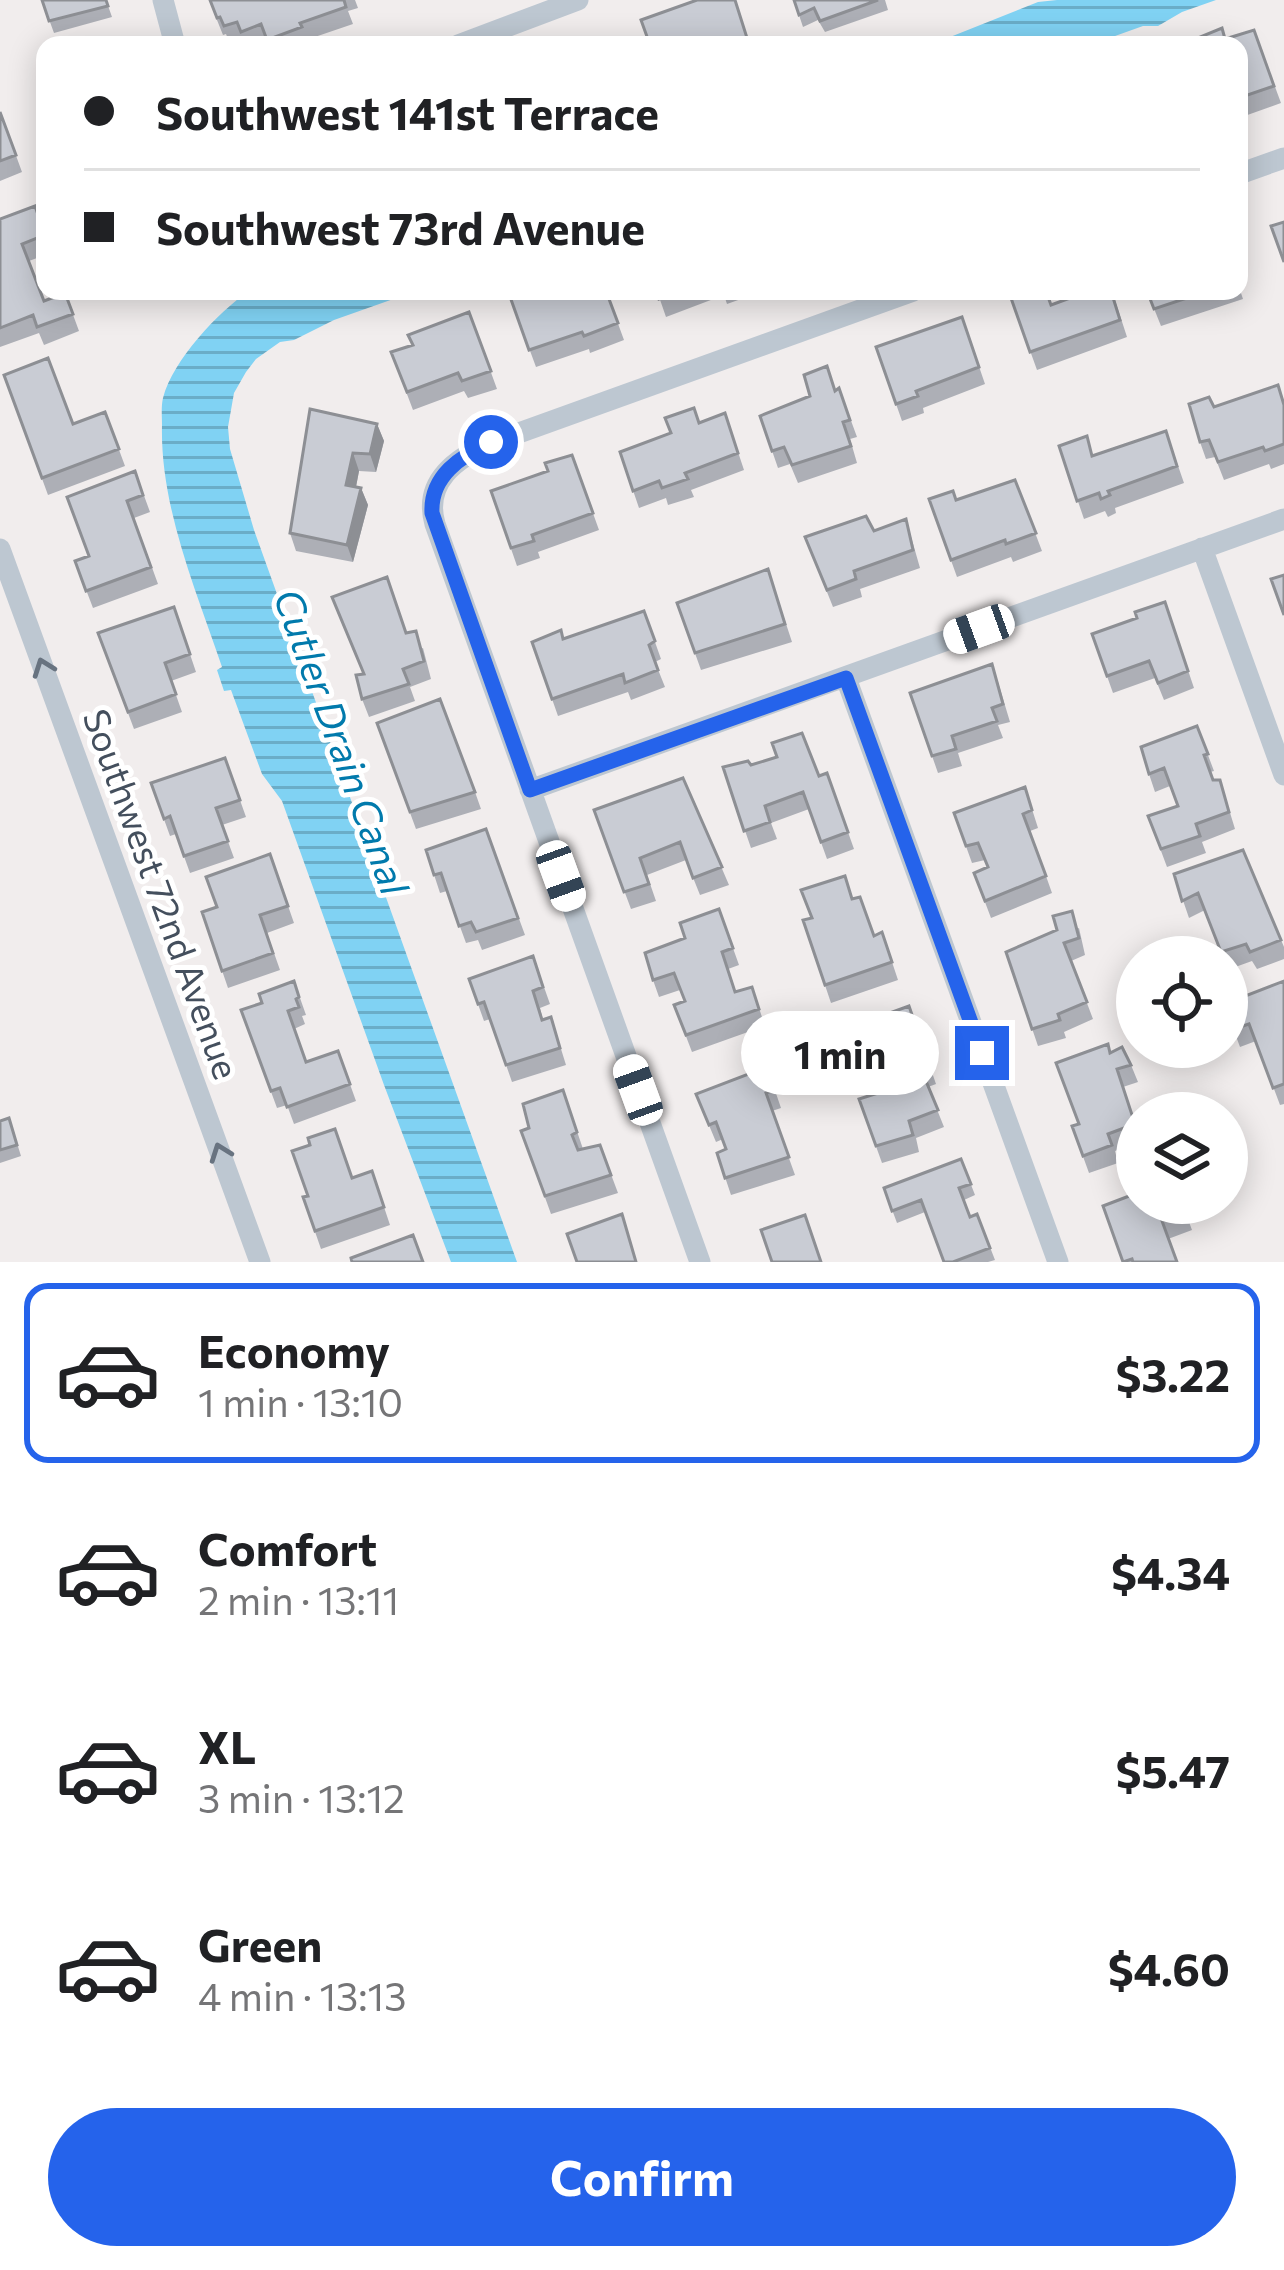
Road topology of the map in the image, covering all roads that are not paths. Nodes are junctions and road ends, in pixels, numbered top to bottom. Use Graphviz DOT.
graph roads {
  1 [pos="164,0"];
  2 [pos="578,0"];
  3 [pos="174,36"];
  4 [pos="482,36"];
  5 [pos="1284,158"];
  6 [pos="1248,171"];
  7 [pos="888,300"];
  8 [pos="1284,518"];
  9 [pos="1202,548"];
  10 [pos="0,549"];
  11 [pos="846,678"];
  12 [pos="1284,776"];
  13 [pos="530,790"];
  14 [pos="260,1262"];
  15 [pos="700,1262"];
  16 [pos="1058,1262"];
  1 -- 3 [label="street"];
  2 -- 4 [label="street"];
  5 -- 6 [label="street"];
  7 -- 13 [label="street"];
  8 -- 9 [label="street"];
  9 -- 11 [label="street"];
  9 -- 12 [label="street"];
  14 -- 10 [label="street, Southwest 72nd Avenue, one-way"];
  11 -- 13 [label="street"];
  11 -- 16 [label="street"];
  13 -- 15 [label="street"];
}
